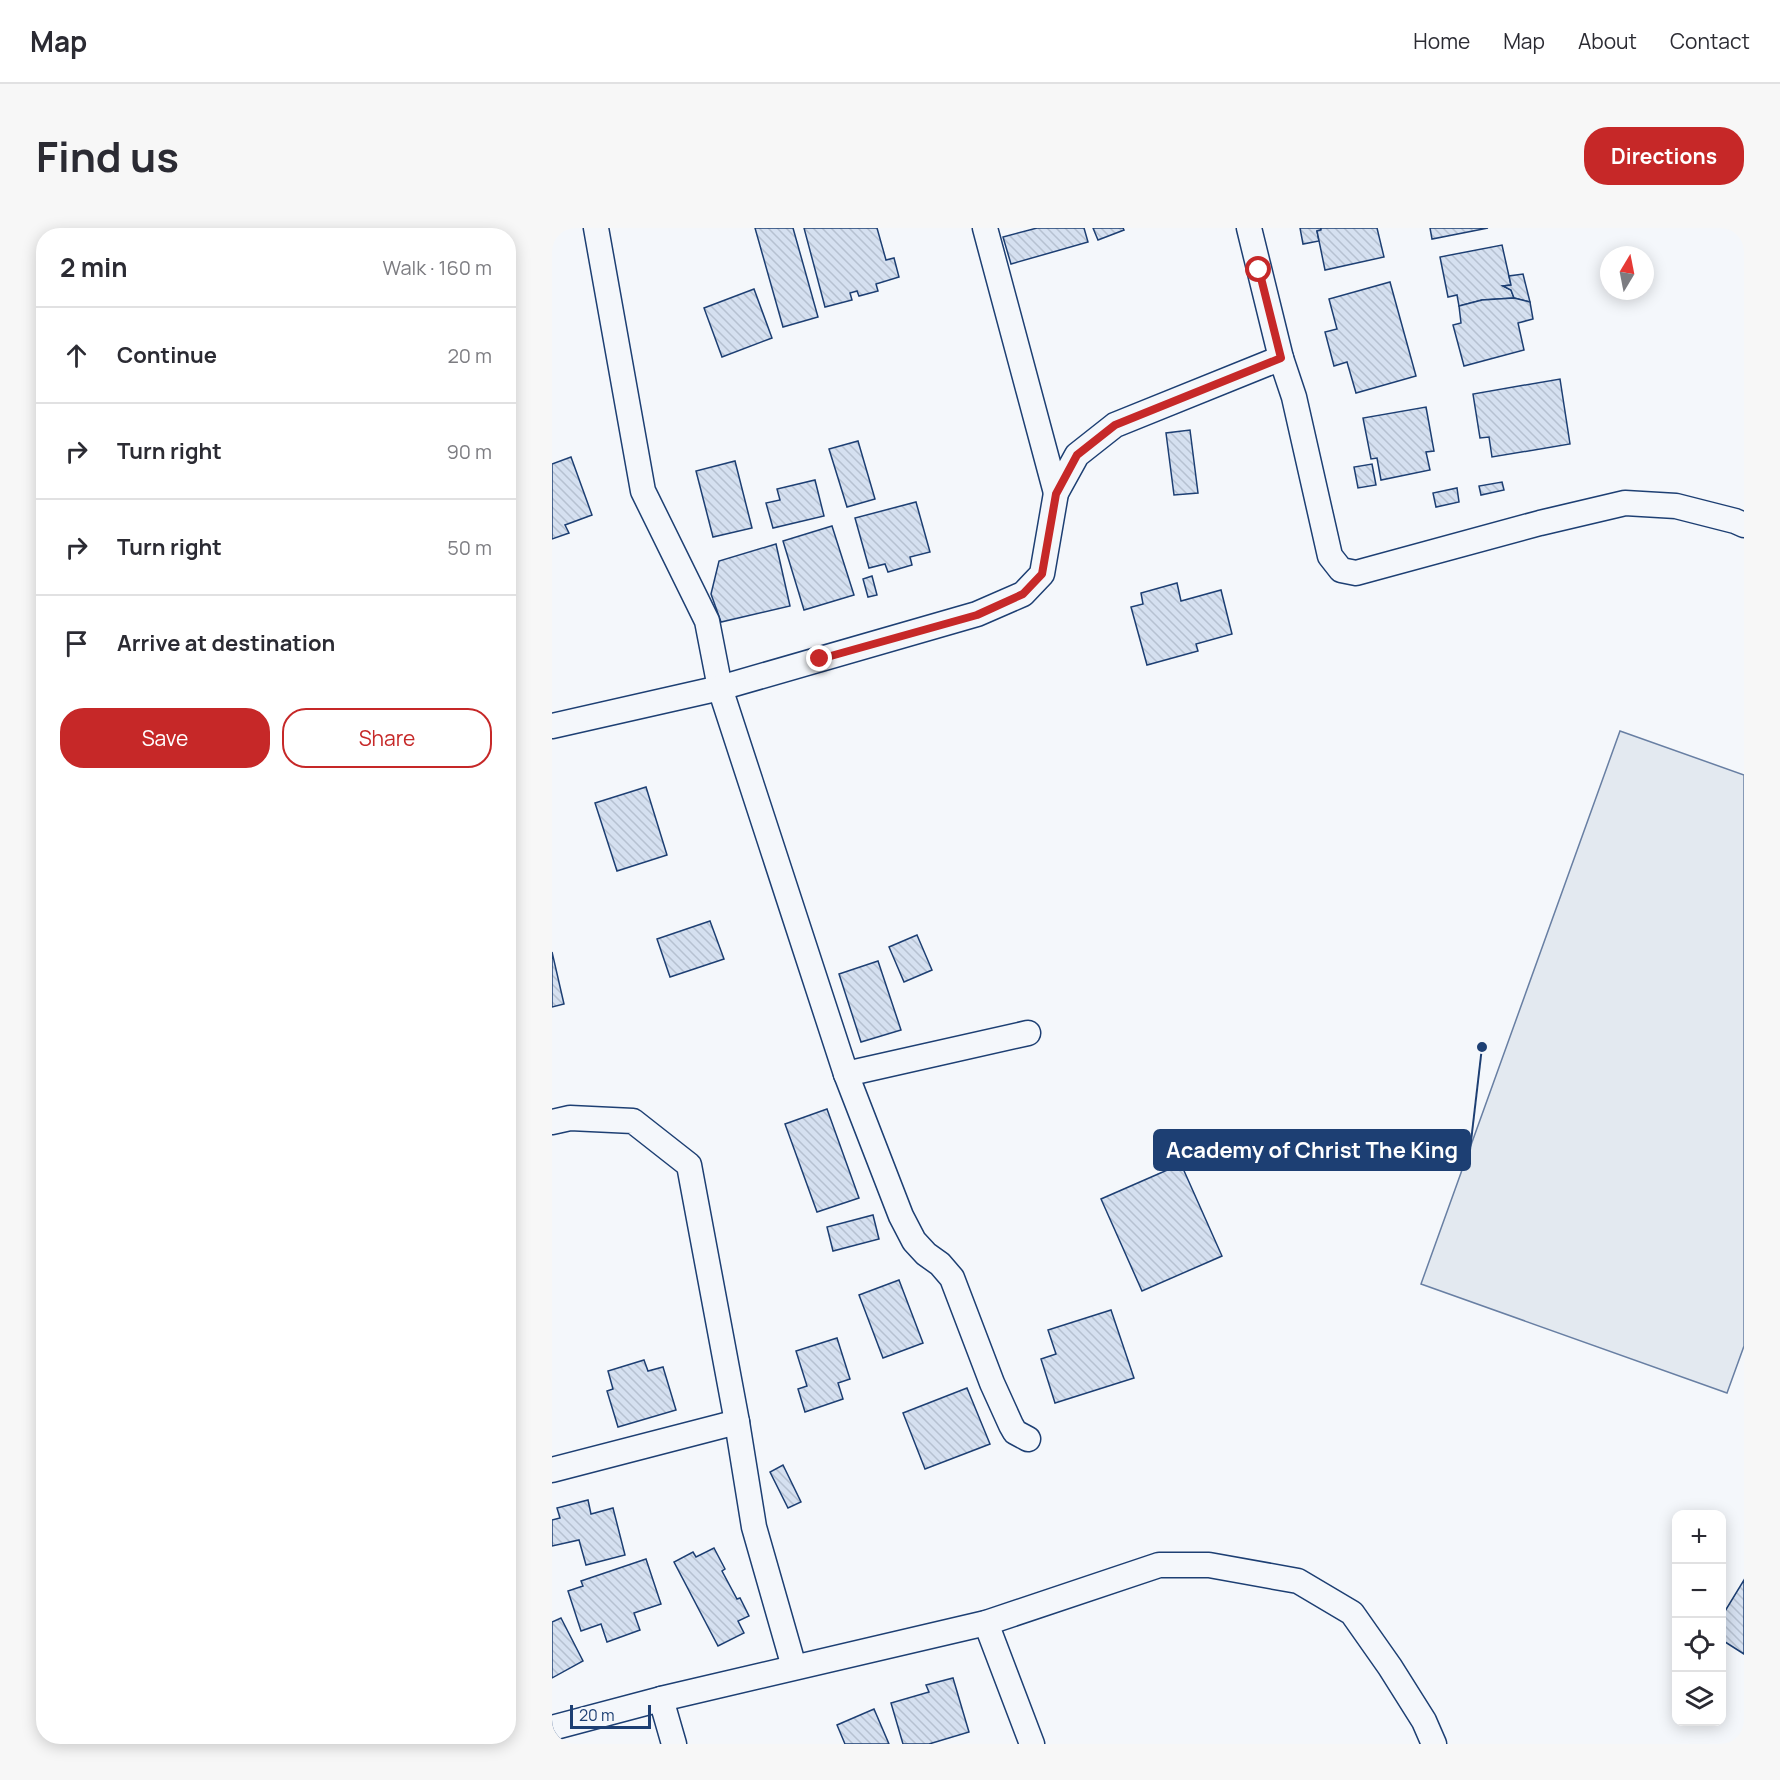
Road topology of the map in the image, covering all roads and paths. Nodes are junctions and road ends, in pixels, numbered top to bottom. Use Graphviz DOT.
graph roads {
  1 [pos="596,228"];
  2 [pos="985,228"];
  3 [pos="1249,228"];
  4 [pos="1281,358"];
  5 [pos="1056,494"];
  6 [pos="1744,525"];
  7 [pos="720,688"];
  8 [pos="552,726"];
  9 [pos="1028,1033"];
  10 [pos="846,1074"];
  11 [pos="552,1122"];
  12 [pos="737,1422"];
  13 [pos="1028,1439"];
  14 [pos="552,1470"];
  15 [pos="986,1623"];
  16 [pos="794,1667"];
  17 [pos="661,1699"];
  18 [pos="552,1728"];
  19 [pos="674,1744"];
  20 [pos="1032,1744"];
  21 [pos="1434,1744"];
  1 -- 7 [label="street"];
  2 -- 5 [label="street"];
  3 -- 4 [label="street"];
  4 -- 5 [label="street"];
  4 -- 6 [label="street"];
  5 -- 7 [label="street"];
  7 -- 8 [label="street"];
  7 -- 10 [label="street"];
  9 -- 10 [label="street"];
  10 -- 13 [label="street"];
  11 -- 12 [label="street"];
  12 -- 14 [label="street"];
  12 -- 16 [label="street"];
  15 -- 16 [label="street"];
  15 -- 20 [label="street"];
  15 -- 21 [label="street"];
  16 -- 17 [label="street"];
  17 -- 18 [label="street"];
  17 -- 19 [label="street"];
}
